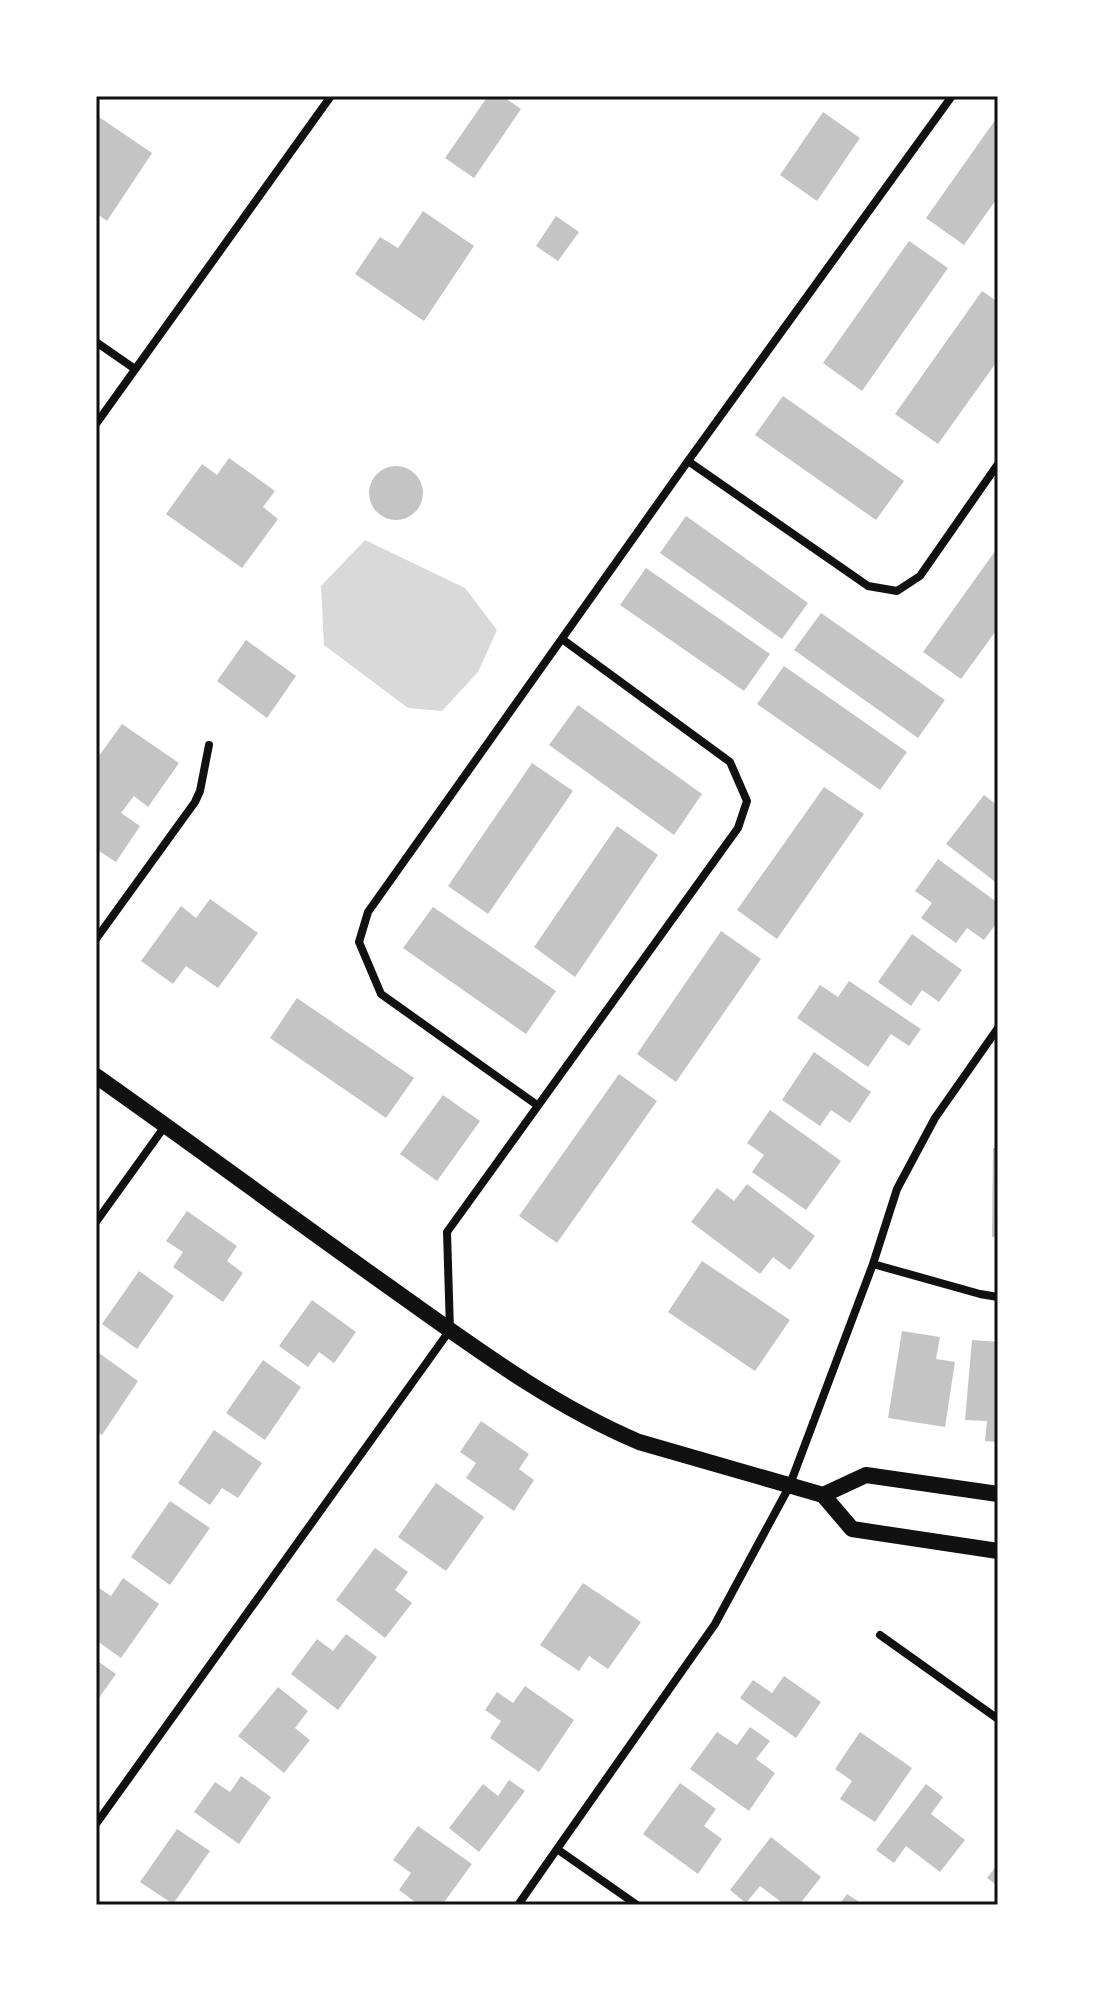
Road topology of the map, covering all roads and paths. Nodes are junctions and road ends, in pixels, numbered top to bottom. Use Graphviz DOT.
graph roads {
  1 [pos="331,96"];
  2 [pos="952,96"];
  3 [pos="96,342"];
  4 [pos="135,369"];
  5 [pos="96,424"];
  6 [pos="688,461"];
  7 [pos="998,464"];
  8 [pos="562,639"];
  9 [pos="209,745"];
  10 [pos="96,939"];
  11 [pos="998,1028"];
  12 [pos="96,1076"];
  13 [pos="537,1105"];
  14 [pos="165,1125"];
  15 [pos="96,1222"];
  16 [pos="873,1264"];
  17 [pos="998,1297"];
  18 [pos="450,1330"];
  19 [pos="789,1487"];
  20 [pos="998,1494"];
  21 [pos="823,1495"];
  22 [pos="998,1551"];
  23 [pos="880,1635"];
  24 [pos="998,1719"];
  25 [pos="96,1824"];
  26 [pos="557,1849"];
  27 [pos="518,1905"];
  28 [pos="637,1905"];
  1 -- 4 [label="street"];
  2 -- 6 [label="street"];
  3 -- 4 [label="street"];
  4 -- 5 [label="street"];
  6 -- 7 [label="street"];
  6 -- 8 [label="street"];
  8 -- 13 [label="street"];
  8 -- 13 [label="street"];
  9 -- 10 [label="street"];
  11 -- 16 [label="street"];
  12 -- 14 [label="main road"];
  13 -- 18 [label="street"];
  14 -- 15 [label="street"];
  14 -- 18 [label="main road"];
  16 -- 17 [label="street"];
  16 -- 19 [label="street"];
  18 -- 19 [label="main road"];
  18 -- 25 [label="street"];
  19 -- 21 [label="main road"];
  19 -- 26 [label="street"];
  20 -- 21 [label="main road"];
  21 -- 22 [label="main road"];
  23 -- 24 [label="street"];
  26 -- 27 [label="street"];
  26 -- 28 [label="street"];
}
